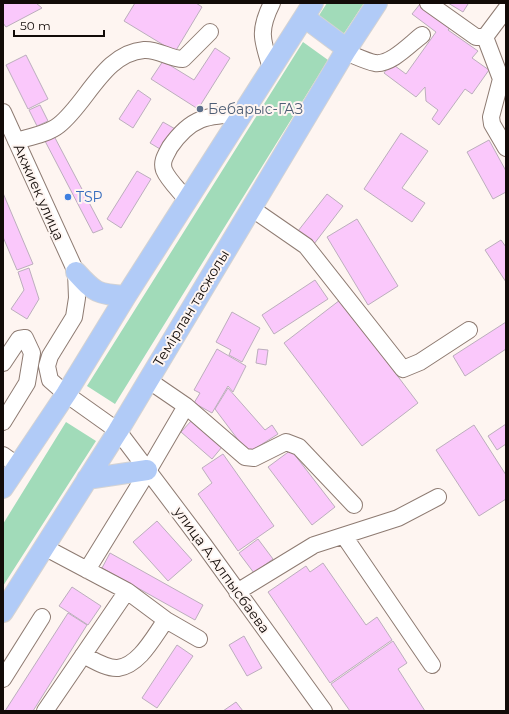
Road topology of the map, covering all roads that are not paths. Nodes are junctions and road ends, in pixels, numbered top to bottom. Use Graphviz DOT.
graph roads {
  1 [pos="272,3"];
  2 [pos="376,3"];
  3 [pos="428,3"];
  4 [pos="506,9"];
  5 [pos="308,10"];
  6 [pos="210,32"];
  7 [pos="422,35"];
  8 [pos="485,37"];
  9 [pos="346,50"];
  10 [pos="271,68"];
  11 [pos="3,112"];
  12 [pos="242,114"];
  13 [pos="16,141"];
  14 [pos="506,148"];
  15 [pos="187,200"];
  16 [pos="251,208"];
  17 [pos="76,272"];
  18 [pos="126,296"];
  19 [pos="470,330"];
  20 [pos="3,363"];
  21 [pos="148,380"];
  22 [pos="66,394"];
  23 [pos="186,406"];
  24 [pos="3,422"];
  25 [pos="118,431"];
  26 [pos="10,460"];
  27 [pos="148,471"];
  28 [pos="87,479"];
  29 [pos="3,488"];
  30 [pos="438,497"];
  31 [pos="354,505"];
  32 [pos="344,536"];
  33 [pos="44,547"];
  34 [pos="87,570"];
  35 [pos="127,591"];
  36 [pos="237,592"];
  37 [pos="3,612"];
  38 [pos="42,617"];
  39 [pos="166,620"];
  40 [pos="199,640"];
  41 [pos="83,655"];
  42 [pos="432,665"];
  43 [pos="3,679"];
  44 [pos="45,711"];
  45 [pos="324,711"];
  1 -- 10 [label="street"];
  2 -- 9 [label="main road, Темірлан тасжолы"];
  3 -- 8 [label="street"];
  4 -- 8 [label="street"];
  5 -- 9 [label="main road"];
  5 -- 10 [label="main road"];
  6 -- 13 [label="street"];
  7 -- 9 [label="street"];
  8 -- 14 [label="street"];
  9 -- 16 [label="main road, Темірлан тасжолы"];
  10 -- 12 [label="main road"];
  11 -- 13 [label="street, Акжиек улица"];
  12 -- 15 [label="main road"];
  12 -- 15 [label="street"];
  13 -- 17 [label="street, Акжиек улица"];
  15 -- 18 [label="main road"];
  16 -- 19 [label="street"];
  16 -- 21 [label="main road, Темірлан тасжолы"];
  17 -- 18 [label="main road"];
  17 -- 22 [label="street, улица А.Алпысбаева"];
  18 -- 22 [label="main road"];
  20 -- 24 [label="street"];
  21 -- 23 [label="street"];
  21 -- 25 [label="main road, Темірлан тасжолы"];
  22 -- 25 [label="street, улица А.Алпысбаева"];
  22 -- 26 [label="main road"];
  23 -- 27 [label="street"];
  23 -- 31 [label="street"];
  25 -- 27 [label="street, улица А.Алпысбаева"];
  25 -- 28 [label="main road, Темірлан тасжолы"];
  26 -- 29 [label="main road"];
  27 -- 28 [label="main road"];
  27 -- 34 [label="street"];
  27 -- 36 [label="street, улица А.Алпысбаева"];
  28 -- 33 [label="main road, Темірлан тасжолы"];
  30 -- 32 [label="street"];
  32 -- 36 [label="street"];
  32 -- 42 [label="street"];
  33 -- 34 [label="street"];
  33 -- 37 [label="main road, Темірлан тасжолы"];
  34 -- 35 [label="street"];
  35 -- 39 [label="street"];
  35 -- 41 [label="street"];
  36 -- 45 [label="street, улица А.Алпысбаева"];
  38 -- 43 [label="street"];
  39 -- 40 [label="street"];
  39 -- 41 [label="street"];
  41 -- 44 [label="street"];
}
